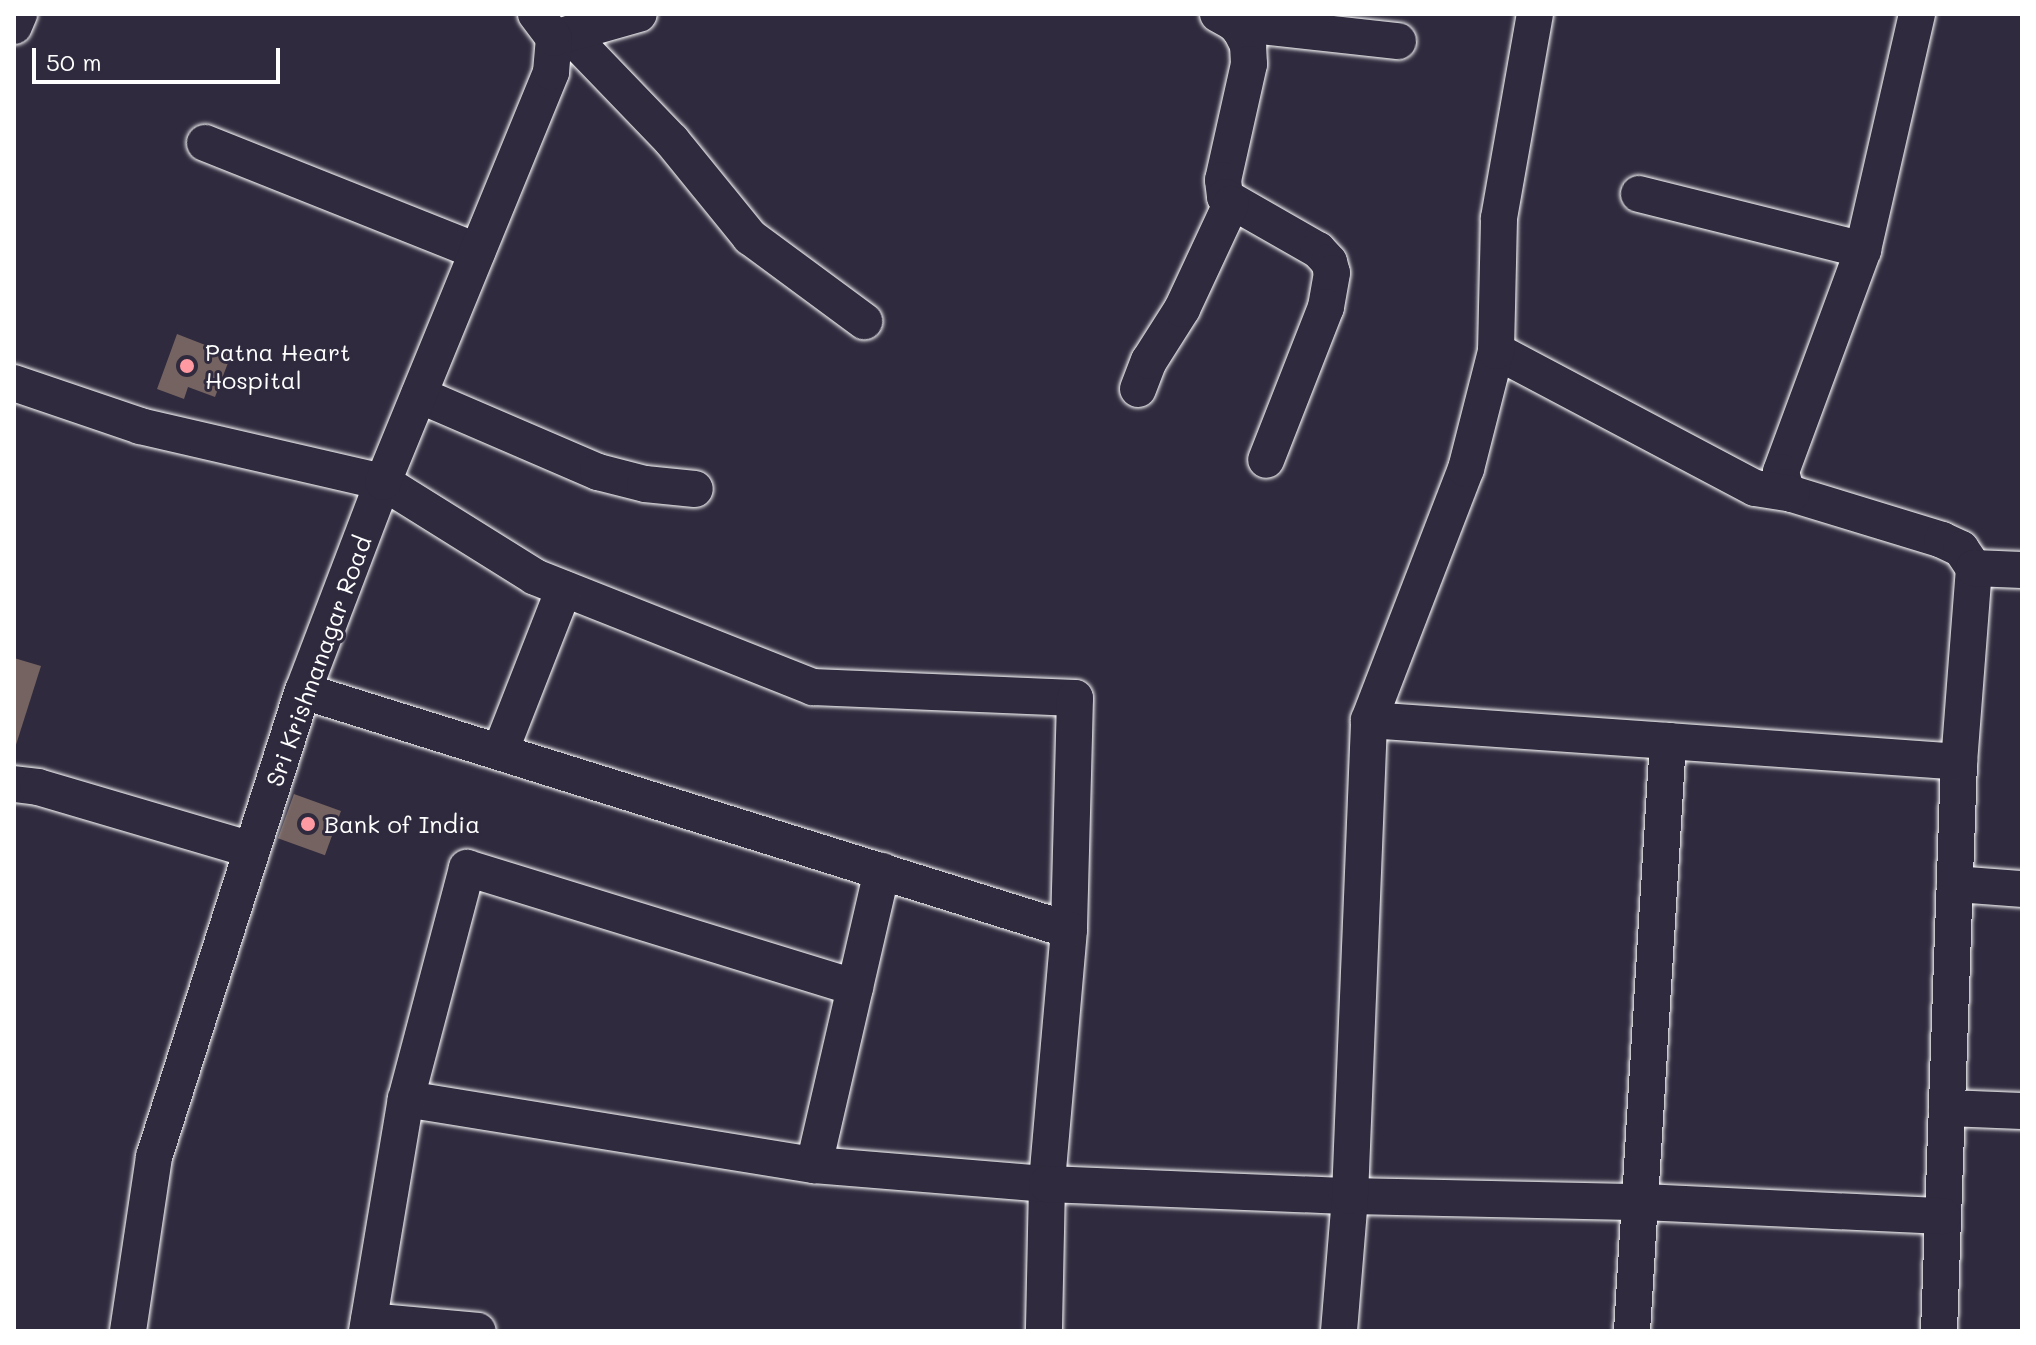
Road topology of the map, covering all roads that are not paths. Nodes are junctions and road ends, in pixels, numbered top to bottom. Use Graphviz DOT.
graph roads {
  1 [pos="19,14"];
  2 [pos="639,14"];
  3 [pos="1535,14"];
  4 [pos="1917,14"];
  5 [pos="1226,18"];
  6 [pos="14,26"];
  7 [pos="553,29"];
  8 [pos="1398,41"];
  9 [pos="205,143"];
  10 [pos="1639,194"];
  11 [pos="1231,204"];
  12 [pos="1863,250"];
  13 [pos="477,251"];
  14 [pos="864,321"];
  15 [pos="1496,351"];
  16 [pos="14,383"];
  17 [pos="1138,389"];
  18 [pos="419,395"];
  19 [pos="1266,460"];
  20 [pos="383,482"];
  21 [pos="695,489"];
  22 [pos="1792,494"];
  23 [pos="1974,568"];
  24 [pos="2022,570"];
  25 [pos="564,589"];
  26 [pos="303,691"];
  27 [pos="1369,720"];
  28 [pos="1668,741"];
  29 [pos="500,752"];
  30 [pos="1959,762"];
  31 [pos="14,784"];
  32 [pos="252,850"];
  33 [pos="882,871"];
  34 [pos="1955,884"];
  35 [pos="2022,889"];
  36 [pos="1069,930"];
  37 [pos="855,987"];
  38 [pos="406,1099"];
  39 [pos="1947,1108"];
  40 [pos="2022,1111"];
  41 [pos="814,1165"];
  42 [pos="1047,1184"];
  43 [pos="1350,1196"];
  44 [pos="1643,1202"];
  45 [pos="1943,1216"];
  46 [pos="368,1326"];
  47 [pos="128,1331"];
  48 [pos="478,1331"];
  49 [pos="1044,1331"];
  50 [pos="1339,1331"];
  51 [pos="1632,1331"];
  52 [pos="1939,1331"];
  1 -- 6 [label="street"];
  2 -- 7 [label="street"];
  3 -- 15 [label="street"];
  4 -- 12 [label="street"];
  5 -- 8 [label="street"];
  5 -- 11 [label="street"];
  7 -- 13 [label="street, Sri Krishnanagar Road"];
  7 -- 14 [label="street"];
  9 -- 13 [label="street"];
  10 -- 12 [label="street"];
  11 -- 17 [label="street"];
  11 -- 19 [label="street"];
  12 -- 22 [label="street"];
  13 -- 18 [label="street, Sri Krishnanagar Road"];
  15 -- 22 [label="street"];
  15 -- 27 [label="street"];
  16 -- 20 [label="street"];
  18 -- 20 [label="street, Sri Krishnanagar Road"];
  18 -- 21 [label="street"];
  20 -- 25 [label="street"];
  20 -- 26 [label="street, Sri Krishnanagar Road"];
  22 -- 23 [label="street"];
  23 -- 24 [label="street"];
  23 -- 30 [label="street"];
  25 -- 29 [label="street"];
  25 -- 36 [label="street"];
  26 -- 29 [label="street"];
  26 -- 32 [label="street, Sri Krishnanagar Road"];
  27 -- 28 [label="street"];
  27 -- 43 [label="street"];
  28 -- 30 [label="street"];
  28 -- 44 [label="street"];
  29 -- 33 [label="street"];
  30 -- 34 [label="street"];
  31 -- 32 [label="street"];
  32 -- 47 [label="street, Sri Krishnanagar Road"];
  33 -- 36 [label="street"];
  33 -- 37 [label="street"];
  34 -- 35 [label="street"];
  34 -- 39 [label="street"];
  36 -- 42 [label="street"];
  37 -- 38 [label="street"];
  37 -- 41 [label="street"];
  38 -- 41 [label="street"];
  38 -- 46 [label="street"];
  39 -- 40 [label="street"];
  39 -- 45 [label="street"];
  41 -- 42 [label="street"];
  42 -- 43 [label="street"];
  42 -- 49 [label="street"];
  43 -- 44 [label="street"];
  43 -- 50 [label="street"];
  44 -- 45 [label="street"];
  44 -- 51 [label="street"];
  45 -- 52 [label="street"];
  46 -- 48 [label="street"];
}
